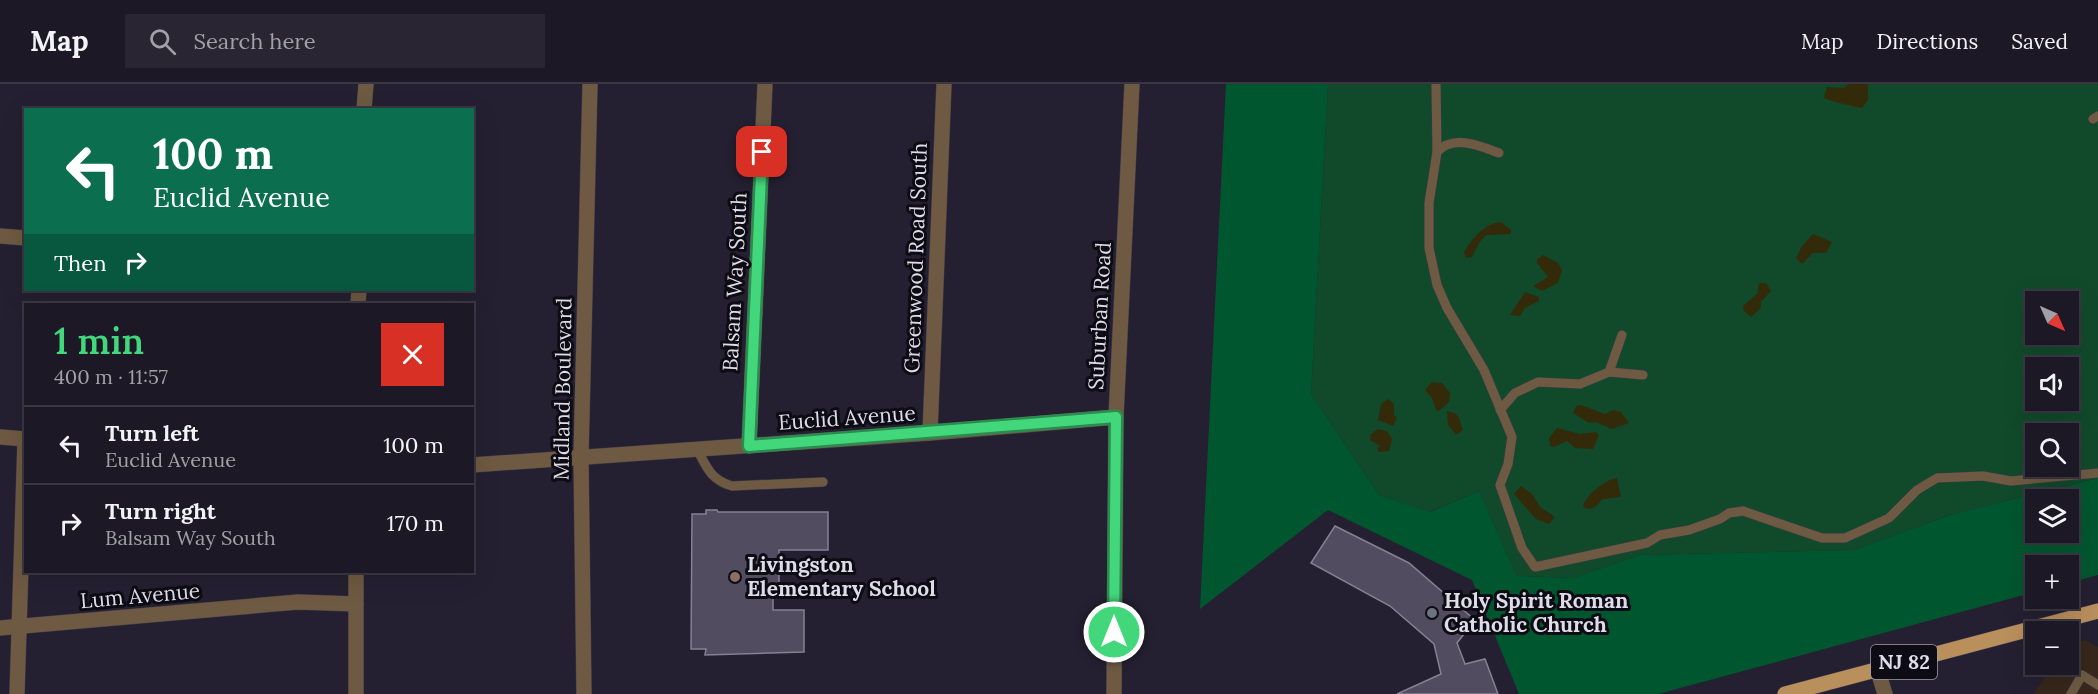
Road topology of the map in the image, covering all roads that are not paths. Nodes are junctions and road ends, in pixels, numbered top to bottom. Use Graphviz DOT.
graph roads {
  1 [pos="366,84"];
  2 [pos="590,84"];
  3 [pos="765,84"];
  4 [pos="944,84"];
  5 [pos="1132,84"];
  6 [pos="1436,84"];
  7 [pos="364,108"];
  8 [pos="1437,152"];
  9 [pos="1499,153"];
  10 [pos="0,236"];
  11 [pos="24,238"];
  12 [pos="1622,335"];
  13 [pos="1609,372"];
  14 [pos="1643,375"];
  15 [pos="1500,410"];
  16 [pos="1116,417"];
  17 [pos="930,433"];
  18 [pos="0,437"];
  19 [pos="24,439"];
  20 [pos="749,446"];
  21 [pos="697,449"];
  22 [pos="581,457"];
  23 [pos="474,465"];
  24 [pos="24,470"];
  25 [pos="2098,473"];
  26 [pos="823,482"];
  27 [pos="356,573"];
  28 [pos="356,604"];
  29 [pos="2098,611"];
  30 [pos="0,628"];
  31 [pos="19,628"];
  32 [pos="1877,668"];
  33 [pos="2098,685"];
  34 [pos="17,694"];
  35 [pos="356,694"];
  36 [pos="584,694"];
  37 [pos="1114,694"];
  38 [pos="1788,694"];
  39 [pos="1885,694"];
  40 [pos="2071,694"];
  1 -- 7 [label="street"];
  2 -- 22 [label="street, Midland Boulevard"];
  3 -- 20 [label="street, Balsam Way South"];
  4 -- 17 [label="street, Greenwood Road South"];
  5 -- 16 [label="street, Suburban Road"];
  6 -- 8 [label="lane"];
  8 -- 9 [label="lane"];
  8 -- 15 [label="lane"];
  10 -- 11 [label="street"];
  12 -- 13 [label="lane"];
  13 -- 14 [label="lane"];
  13 -- 15 [label="lane"];
  15 -- 25 [label="lane"];
  16 -- 17 [label="street, Euclid Avenue"];
  16 -- 37 [label="street, Suburban Road"];
  17 -- 20 [label="street, Euclid Avenue"];
  18 -- 19 [label="street"];
  20 -- 21 [label="street, Euclid Avenue"];
  21 -- 22 [label="street, Euclid Avenue"];
  21 -- 26 [label="lane"];
  22 -- 23 [label="street, Euclid Avenue"];
  22 -- 36 [label="street, Midland Boulevard"];
  24 -- 31 [label="street"];
  27 -- 28 [label="street"];
  28 -- 31 [label="street, Lum Avenue"];
  28 -- 35 [label="street"];
  29 -- 32 [label="main road, NJ 82"];
  30 -- 31 [label="street, Lum Avenue"];
  31 -- 34 [label="street"];
  32 -- 38 [label="main road, NJ 82"];
  32 -- 39 [label="street"];
  33 -- 40 [label="lane"];
}
